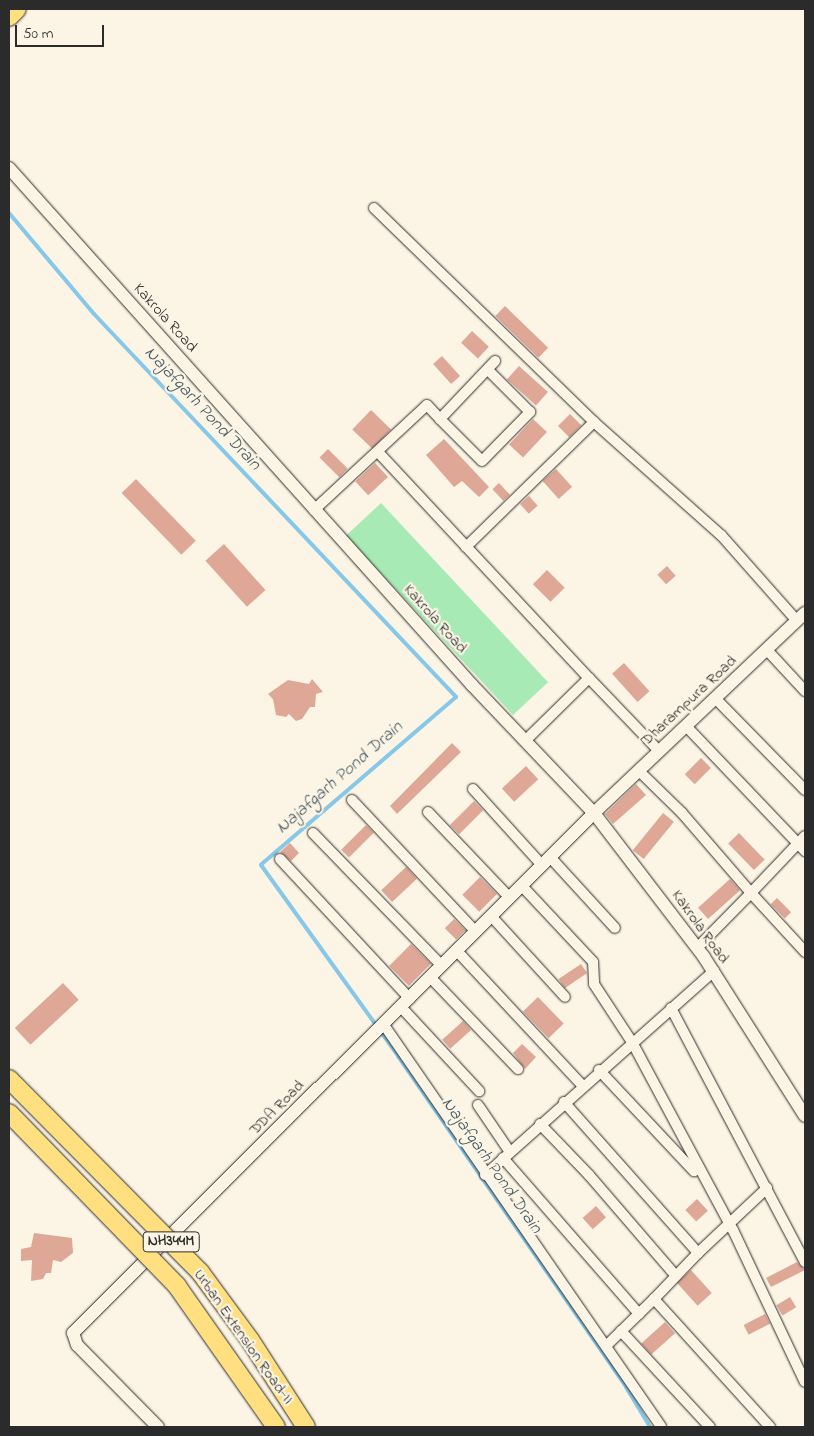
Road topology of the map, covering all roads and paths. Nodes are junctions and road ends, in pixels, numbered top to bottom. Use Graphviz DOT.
graph roads {
  1 [pos="17,9"];
  2 [pos="9,17"];
  3 [pos="9,168"];
  4 [pos="374,208"];
  5 [pos="440,419"];
  6 [pos="594,422"];
  7 [pos="378,452"];
  8 [pos="314,510"];
  9 [pos="466,547"];
  10 [pos="801,617"];
  11 [pos="767,650"];
  12 [pos="589,678"];
  13 [pos="805,691"];
  14 [pos="716,698"];
  15 [pos="686,726"];
  16 [pos="526,741"];
  17 [pos="660,751"];
  18 [pos="638,771"];
  19 [pos="473,789"];
  20 [pos="805,790"];
  21 [pos="352,800"];
  22 [pos="428,812"];
  23 [pos="594,813"];
  24 [pos="313,833"];
  25 [pos="801,839"];
  26 [pos="805,851"];
  27 [pos="280,859"];
  28 [pos="546,861"];
  29 [pos="522,886"];
  30 [pos="751,893"];
  31 [pos="510,898"];
  32 [pos="492,917"];
  33 [pos="615,928"];
  34 [pos="476,932"];
  35 [pos="697,948"];
  36 [pos="457,951"];
  37 [pos="805,952"];
  38 [pos="442,966"];
  39 [pos="714,971"];
  40 [pos="431,978"];
  41 [pos="565,997"];
  42 [pos="405,1003"];
  43 [pos="671,1008"];
  44 [pos="379,1030"];
  45 [pos="632,1042"];
  46 [pos="518,1069"];
  47 [pos="600,1070"];
  48 [pos="9,1079"];
  49 [pos="582,1085"];
  50 [pos="479,1091"];
  51 [pos="564,1102"];
  52 [pos="802,1103"];
  53 [pos="478,1105"];
  54 [pos="9,1113"];
  55 [pos="805,1116"];
  56 [pos="540,1124"];
  57 [pos="506,1155"];
  58 [pos="485,1175"];
  59 [pos="707,1184"];
  60 [pos="767,1188"];
  61 [pos="729,1223"];
  62 [pos="698,1253"];
  63 [pos="805,1262"];
  64 [pos="676,1276"];
  65 [pos="654,1299"];
  66 [pos="639,1314"];
  67 [pos="621,1331"];
  68 [pos="606,1345"];
  69 [pos="805,1382"];
  70 [pos="158,1427"];
  71 [pos="276,1427"];
  72 [pos="306,1427"];
  73 [pos="661,1427"];
  74 [pos="710,1427"];
  75 [pos="770,1427"];
  1 -- 2 [label="highway"];
  3 -- 8 [label="street, Kakrola Road"];
  4 -- 6 [label="street"];
  5 -- 5 [label="street"];
  5 -- 7 [label="street"];
  6 -- 9 [label="street"];
  6 -- 10 [label="street"];
  7 -- 8 [label="street"];
  7 -- 9 [label="street"];
  8 -- 16 [label="street, Kakrola Road"];
  9 -- 12 [label="street"];
  10 -- 11 [label="street, Dharampura Road"];
  11 -- 13 [label="street"];
  11 -- 14 [label="street, Dharampura Road"];
  12 -- 16 [label="street"];
  12 -- 17 [label="street"];
  14 -- 15 [label="street, Dharampura Road"];
  14 -- 20 [label="street"];
  15 -- 17 [label="street, Dharampura Road"];
  15 -- 25 [label="street"];
  16 -- 23 [label="street, Kakrola Road"];
  17 -- 18 [label="street, Dharampura Road"];
  18 -- 23 [label="street, Dharampura Road"];
  18 -- 30 [label="street"];
  19 -- 28 [label="street"];
  21 -- 34 [label="street"];
  22 -- 31 [label="street"];
  23 -- 28 [label="street, DDA Road"];
  23 -- 35 [label="street, Kakrola Road"];
  24 -- 38 [label="street"];
  25 -- 26 [label="street"];
  25 -- 30 [label="street"];
  27 -- 42 [label="street"];
  28 -- 29 [label="street, DDA Road"];
  28 -- 33 [label="street"];
  29 -- 31 [label="street, DDA Road"];
  29 -- 45 [label="street"];
  30 -- 35 [label="street"];
  30 -- 37 [label="street"];
  31 -- 32 [label="street, DDA Road"];
  32 -- 34 [label="street, DDA Road"];
  32 -- 41 [label="street"];
  34 -- 36 [label="street, DDA Road"];
  35 -- 39 [label="street, Kakrola Road"];
  36 -- 38 [label="street, DDA Road"];
  36 -- 49 [label="street"];
  38 -- 40 [label="street, DDA Road"];
  39 -- 43 [label="street"];
  39 -- 52 [label="street, Kakrola Road"];
  40 -- 42 [label="street, DDA Road"];
  40 -- 46 [label="street"];
  42 -- 44 [label="street, DDA Road"];
  42 -- 50 [label="street"];
  43 -- 45 [label="street"];
  43 -- 60 [label="street"];
  44 -- 58 [label="street"];
  44 -- 70 [label="street, DDA Road"];
  45 -- 47 [label="street"];
  45 -- 59 [label="street"];
  47 -- 49 [label="street"];
  47 -- 59 [label="street"];
  48 -- 72 [label="highway, Urban Extension Road-II / NH344M, bridge"];
  49 -- 51 [label="street"];
  51 -- 56 [label="street"];
  51 -- 62 [label="street"];
  52 -- 55 [label="street, Kakrola Road"];
  53 -- 57 [label="street"];
  54 -- 71 [label="highway, Urban Extension Road-II / NH344M, bridge"];
  56 -- 57 [label="street"];
  56 -- 64 [label="street"];
  57 -- 58 [label="street"];
  57 -- 66 [label="street"];
  58 -- 68 [label="street"];
  59 -- 61 [label="street"];
  60 -- 61 [label="street"];
  60 -- 63 [label="street"];
  61 -- 62 [label="street"];
  61 -- 69 [label="street"];
  62 -- 64 [label="street"];
  64 -- 65 [label="street"];
  65 -- 66 [label="street"];
  65 -- 75 [label="street"];
  66 -- 67 [label="street"];
  67 -- 68 [label="street"];
  67 -- 74 [label="street"];
  68 -- 73 [label="street"];
}
